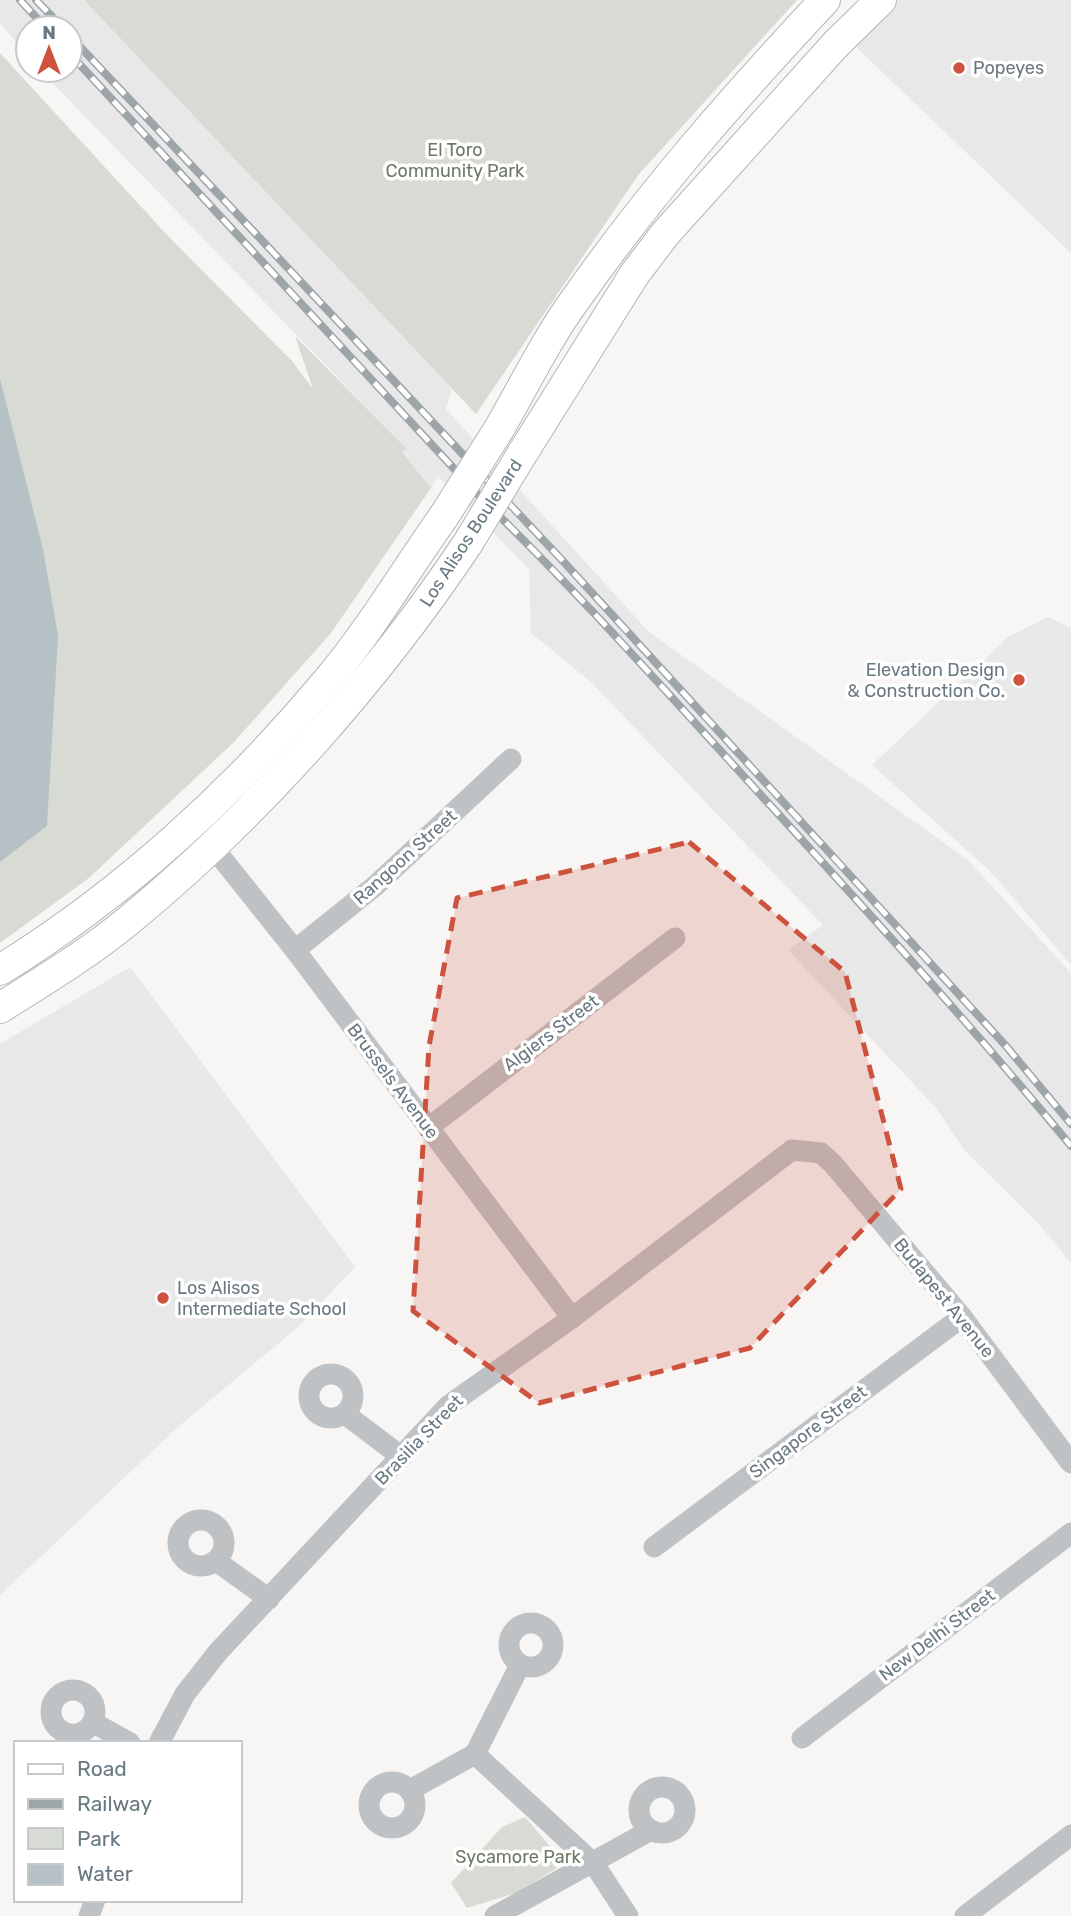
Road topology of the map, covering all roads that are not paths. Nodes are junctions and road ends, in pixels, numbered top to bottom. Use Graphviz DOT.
graph roads {
  1 [pos="825,0"];
  2 [pos="881,0"];
  3 [pos="511,759"];
  4 [pos="212,846"];
  5 [pos="675,939"];
  6 [pos="295,950"];
  7 [pos="0,970"];
  8 [pos="0,1008"];
  9 [pos="428,1128"];
  10 [pos="803,1149"];
  11 [pos="962,1317"];
  12 [pos="572,1318"];
  13 [pos="345,1414"];
  14 [pos="402,1457"];
  15 [pos="1071,1463"];
  16 [pos="1071,1533"];
  17 [pos="654,1547"];
  18 [pos="216,1561"];
  19 [pos="269,1599"];
  20 [pos="520,1665"];
  21 [pos="94,1723"];
  22 [pos="802,1738"];
  23 [pos="127,1741"];
  24 [pos="160,1741"];
  25 [pos="475,1754"];
  26 [pos="410,1790"];
  27 [pos="651,1830"];
  28 [pos="1071,1835"];
  29 [pos="594,1864"];
  30 [pos="495,1916"];
  31 [pos="628,1916"];
  32 [pos="965,1916"];
  1 -- 7 [label="main road, Los Alisos Boulevard, bridge"];
  2 -- 4 [label="main road, Los Alisos Boulevard, bridge"];
  3 -- 6 [label="street, Rangoon Street"];
  4 -- 6 [label="street, Brussels Avenue"];
  4 -- 8 [label="main road, Los Alisos Boulevard"];
  5 -- 9 [label="street, Algiers Street"];
  6 -- 9 [label="street, Brussels Avenue"];
  9 -- 12 [label="street, Brussels Avenue"];
  10 -- 11 [label="street, Budapest Avenue"];
  10 -- 12 [label="street, Brasilia Street"];
  11 -- 15 [label="street, Budapest Avenue"];
  11 -- 17 [label="street, Singapore Street"];
  12 -- 14 [label="street, Brasilia Street"];
  13 -- 14 [label="street"];
  14 -- 19 [label="street, Brasilia Street"];
  16 -- 22 [label="street, New Delhi Street"];
  18 -- 19 [label="street"];
  19 -- 24 [label="street, Brasilia Street"];
  20 -- 25 [label="street"];
  21 -- 23 [label="street"];
  25 -- 26 [label="street"];
  25 -- 29 [label="street"];
  27 -- 29 [label="street"];
  28 -- 32 [label="street"];
  29 -- 30 [label="street"];
  29 -- 31 [label="street"];
}
